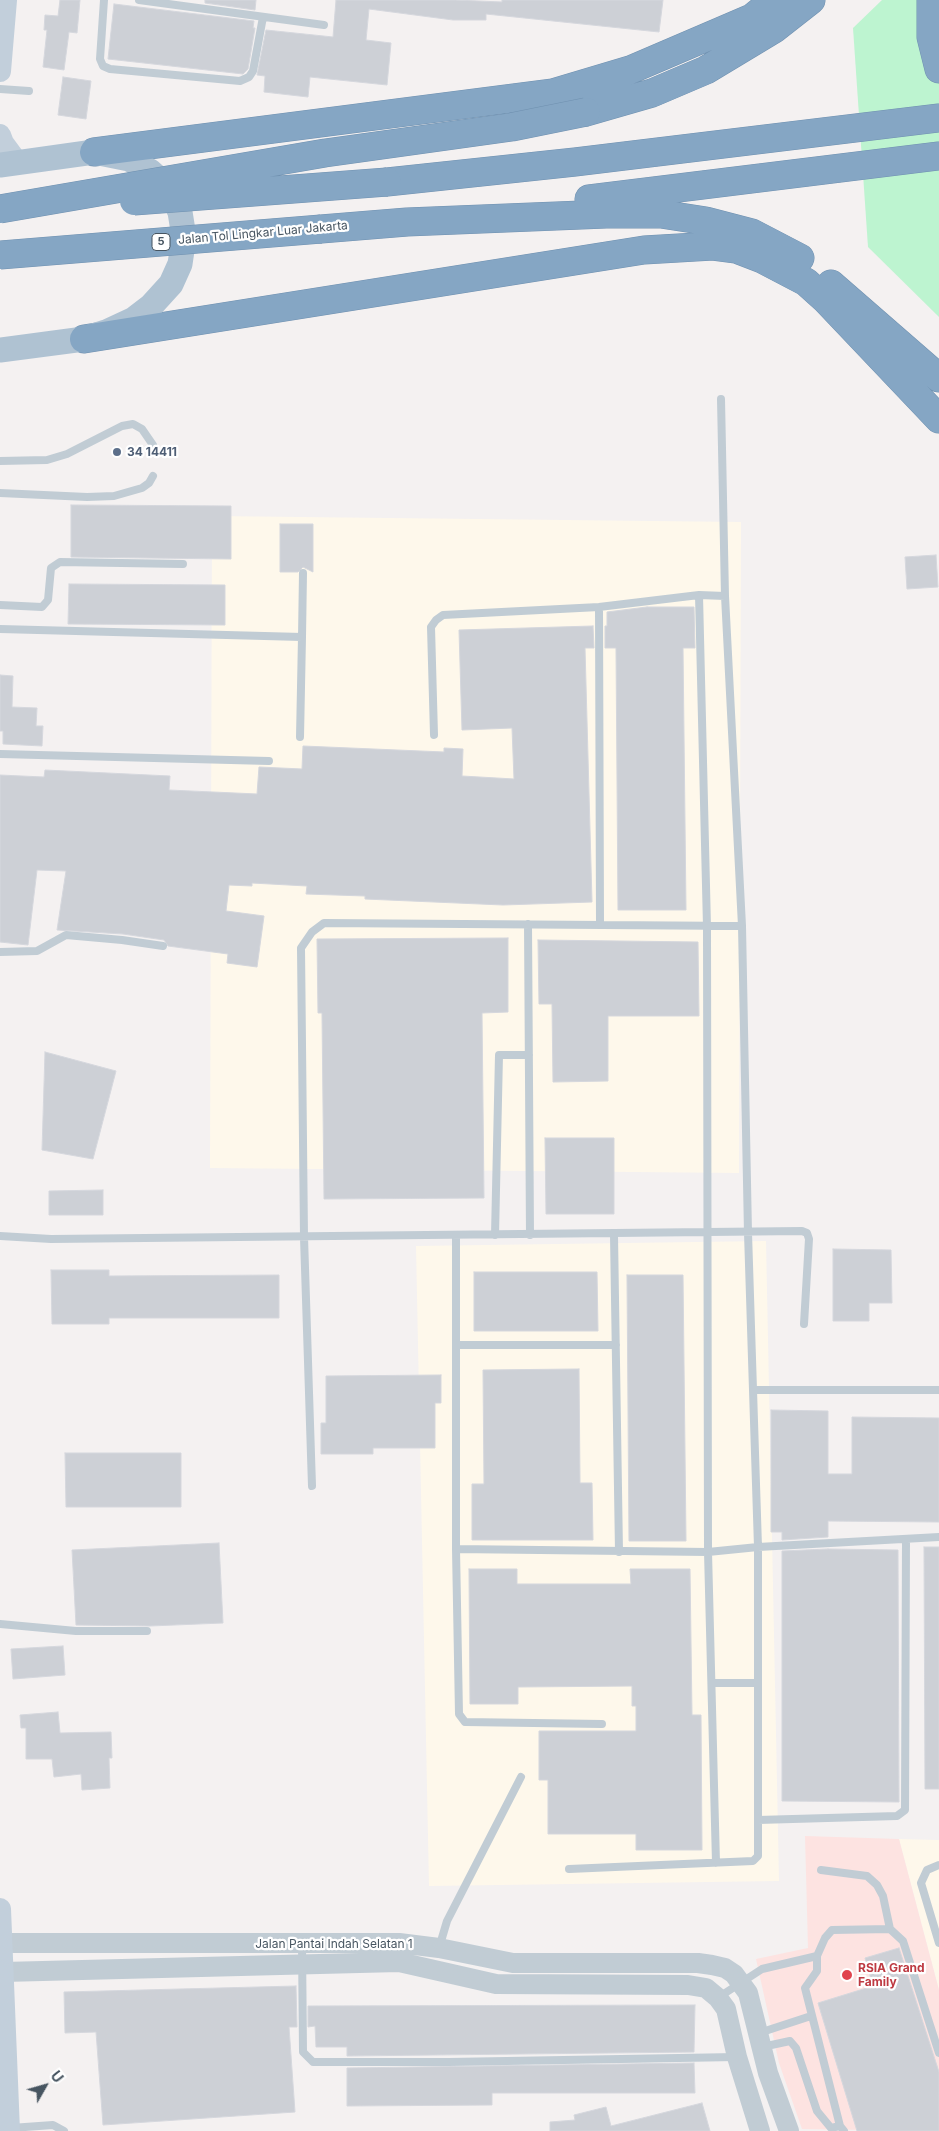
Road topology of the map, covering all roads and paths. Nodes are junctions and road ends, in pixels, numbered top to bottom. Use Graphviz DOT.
graph roads {
  1 [pos="6,0"];
  2 [pos="104,0"];
  3 [pos="139,0"];
  4 [pos="774,0"];
  5 [pos="811,0"];
  6 [pos="931,0"];
  7 [pos="263,17"];
  8 [pos="749,20"];
  9 [pos="324,25"];
  10 [pos="939,69"];
  11 [pos="0,72"];
  12 [pos="0,89"];
  13 [pos="29,91"];
  14 [pos="598,108"];
  15 [pos="939,118"];
  16 [pos="0,135"];
  17 [pos="94,152"];
  18 [pos="939,156"];
  19 [pos="8,164"];
  20 [pos="0,210"];
  21 [pos="394,223"];
  22 [pos="0,255"];
  23 [pos="805,261"];
  24 [pos="84,339"];
  25 [pos="0,350"];
  26 [pos="939,378"];
  27 [pos="721,399"];
  28 [pos="939,401"];
  29 [pos="939,419"];
  30 [pos="153,445"];
  31 [pos="0,461"];
  32 [pos="154,476"];
  33 [pos="0,493"];
  34 [pos="183,564"];
  35 [pos="303,573"];
  36 [pos="699,595"];
  37 [pos="725,596"];
  38 [pos="0,605"];
  39 [pos="599,606"];
  40 [pos="0,629"];
  41 [pos="302,637"];
  42 [pos="434,735"];
  43 [pos="300,738"];
  44 [pos="0,754"];
  45 [pos="269,761"];
  46 [pos="528,924"];
  47 [pos="600,924"];
  48 [pos="742,926"];
  49 [pos="707,927"];
  50 [pos="163,946"];
  51 [pos="0,952"];
  52 [pos="529,1055"];
  53 [pos="748,1233"];
  54 [pos="614,1234"];
  55 [pos="708,1234"];
  56 [pos="530,1235"];
  57 [pos="0,1236"];
  58 [pos="456,1236"];
  59 [pos="496,1236"];
  60 [pos="304,1237"];
  61 [pos="804,1324"];
  62 [pos="458,1344"];
  63 [pos="616,1345"];
  64 [pos="753,1390"];
  65 [pos="939,1390"];
  66 [pos="312,1486"];
  67 [pos="939,1536"];
  68 [pos="906,1539"];
  69 [pos="758,1547"];
  70 [pos="456,1549"];
  71 [pos="619,1552"];
  72 [pos="708,1552"];
  73 [pos="0,1624"];
  74 [pos="147,1631"];
  75 [pos="712,1683"];
  76 [pos="758,1683"];
  77 [pos="602,1724"];
  78 [pos="521,1776"];
  79 [pos="758,1820"];
  80 [pos="716,1863"];
  81 [pos="939,1865"];
  82 [pos="569,1869"];
  83 [pos="821,1870"];
  84 [pos="0,1909"];
  85 [pos="890,1929"];
  86 [pos="11,1943"];
  87 [pos="939,1943"];
  88 [pos="438,1948"];
  89 [pos="302,1954"];
  90 [pos="817,1956"];
  91 [pos="12,1971"];
  92 [pos="742,1982"];
  93 [pos="718,1998"];
  94 [pos="811,2016"];
  95 [pos="760,2040"];
  96 [pos="939,2053"];
  97 [pos="737,2057"];
  98 [pos="842,2128"];
  99 [pos="9,2130"];
  100 [pos="64,2131"];
  101 [pos="760,2131"];
  102 [pos="789,2131"];
  1 -- 11 [label="main road"];
  2 -- 7 [label="lane"];
  3 -- 7 [label="lane"];
  4 -- 8 [label="highway"];
  5 -- 14 [label="highway"];
  6 -- 10 [label="highway"];
  7 -- 9 [label="lane"];
  8 -- 14 [label="highway"];
  8 -- 17 [label="highway"];
  12 -- 13 [label="lane"];
  14 -- 20 [label="highway, bridge"];
  15 -- 20 [label="highway, bridge"];
  16 -- 19 [label="main road"];
  17 -- 19 [label="main road"];
  17 -- 24 [label="main road"];
  18 -- 21 [label="highway"];
  21 -- 22 [label="highway, Jalan Tol Lingkar Luar Jakarta / 5, bridge"];
  21 -- 23 [label="highway"];
  23 -- 26 [label="highway"];
  23 -- 28 [label="highway"];
  24 -- 25 [label="main road"];
  24 -- 29 [label="highway"];
  27 -- 37 [label="lane"];
  30 -- 31 [label="lane"];
  32 -- 33 [label="lane"];
  34 -- 38 [label="lane"];
  35 -- 41 [label="lane"];
  36 -- 37 [label="lane"];
  36 -- 39 [label="lane"];
  36 -- 49 [label="lane"];
  37 -- 48 [label="lane"];
  39 -- 42 [label="lane"];
  39 -- 47 [label="lane"];
  40 -- 41 [label="lane"];
  41 -- 43 [label="lane"];
  44 -- 45 [label="lane"];
  46 -- 47 [label="lane"];
  46 -- 52 [label="lane"];
  46 -- 60 [label="lane"];
  47 -- 49 [label="lane"];
  48 -- 49 [label="lane"];
  48 -- 53 [label="lane"];
  49 -- 55 [label="lane"];
  50 -- 51 [label="lane"];
  52 -- 56 [label="lane"];
  52 -- 59 [label="lane"];
  53 -- 55 [label="lane"];
  53 -- 61 [label="lane"];
  53 -- 64 [label="lane"];
  54 -- 55 [label="lane"];
  54 -- 56 [label="lane"];
  54 -- 63 [label="lane"];
  55 -- 72 [label="lane"];
  56 -- 59 [label="lane"];
  57 -- 60 [label="lane"];
  58 -- 59 [label="lane"];
  58 -- 60 [label="lane"];
  58 -- 62 [label="lane"];
  60 -- 66 [label="lane"];
  62 -- 63 [label="lane"];
  62 -- 70 [label="lane"];
  63 -- 71 [label="lane"];
  64 -- 65 [label="lane"];
  64 -- 69 [label="lane"];
  67 -- 68 [label="lane"];
  68 -- 69 [label="lane"];
  68 -- 79 [label="lane"];
  69 -- 72 [label="lane"];
  69 -- 76 [label="lane"];
  70 -- 71 [label="lane"];
  70 -- 77 [label="lane"];
  71 -- 72 [label="lane"];
  72 -- 75 [label="lane"];
  73 -- 74 [label="lane"];
  75 -- 76 [label="lane"];
  75 -- 80 [label="lane"];
  76 -- 79 [label="lane"];
  78 -- 88 [label="lane"];
  79 -- 80 [label="lane"];
  80 -- 82 [label="lane"];
  81 -- 87 [label="lane"];
  83 -- 85 [label="lane"];
  84 -- 86 [label="main road"];
  85 -- 90 [label="lane"];
  85 -- 96 [label="lane"];
  86 -- 89 [label="street, Jalan Pantai Indah Selatan 1"];
  86 -- 91 [label="main road"];
  88 -- 89 [label="street, Jalan Pantai Indah Selatan 1"];
  88 -- 92 [label="street, Jalan Pantai Indah Selatan 1"];
  89 -- 91 [label="street, Jalan Pantai Indah Selatan 1"];
  89 -- 93 [label="street, Jalan Pantai Indah Selatan 1"];
  89 -- 97 [label="lane"];
  90 -- 92 [label="lane"];
  90 -- 94 [label="lane"];
  91 -- 99 [label="main road"];
  92 -- 93 [label="lane"];
  92 -- 95 [label="street"];
  93 -- 97 [label="street"];
  94 -- 95 [label="lane"];
  94 -- 98 [label="lane"];
  95 -- 98 [label="lane"];
  95 -- 102 [label="street"];
  97 -- 101 [label="street"];
  99 -- 100 [label="lane"];
}
